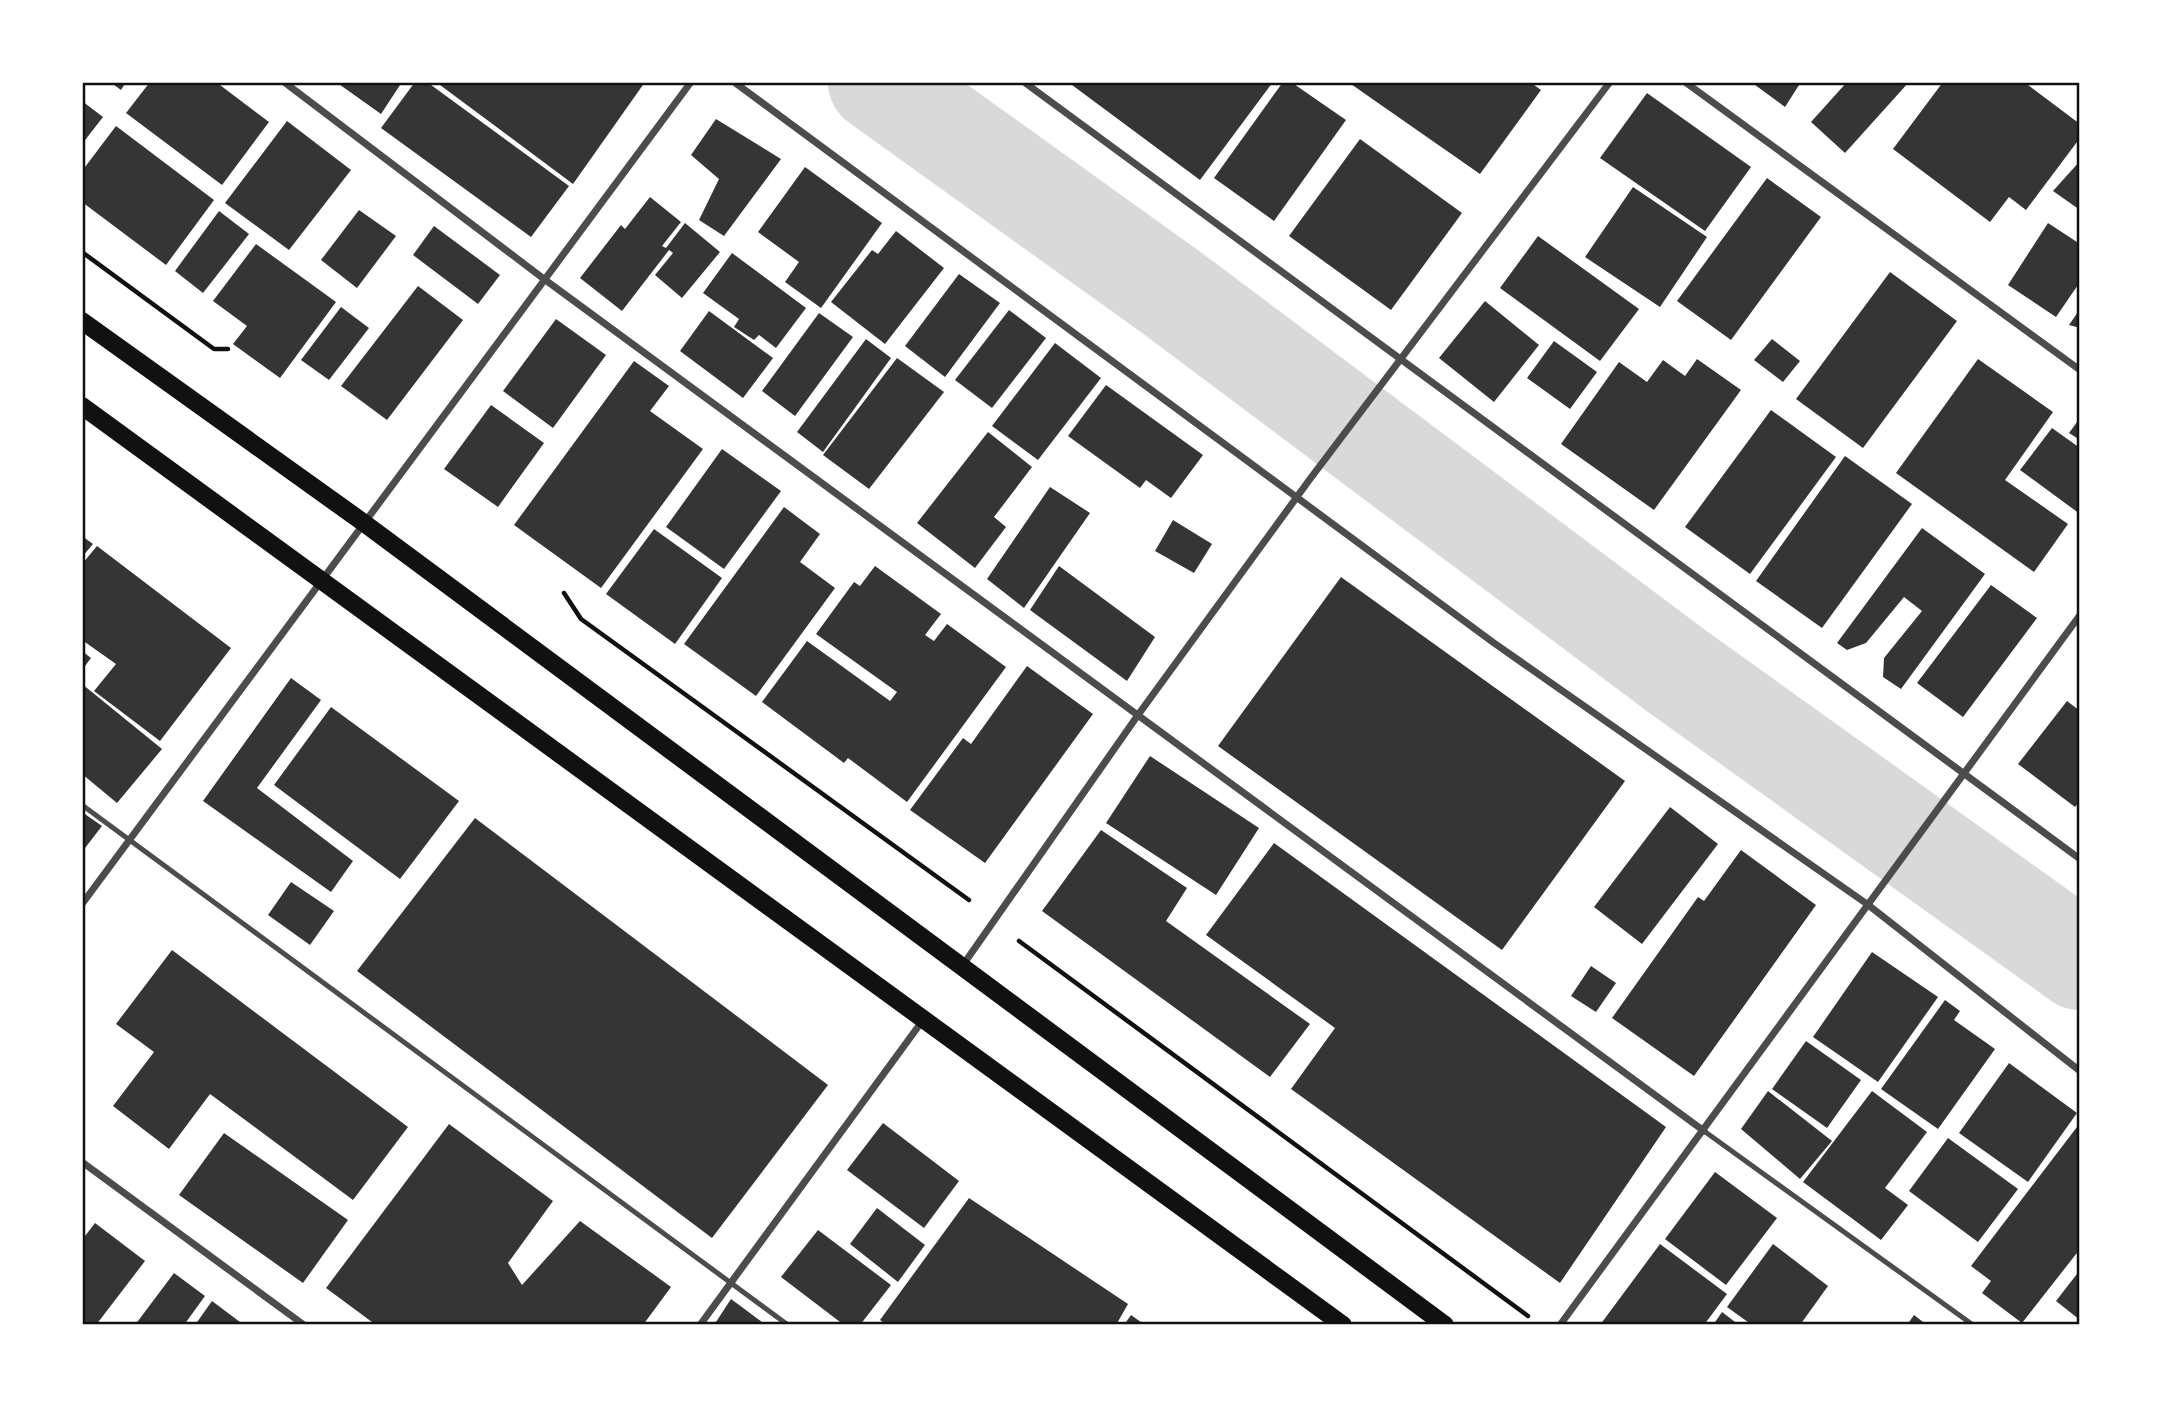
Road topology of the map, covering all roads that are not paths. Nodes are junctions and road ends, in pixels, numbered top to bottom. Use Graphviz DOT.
graph roads {
  1 [pos="284,82"];
  2 [pos="691,82"];
  3 [pos="734,82"];
  4 [pos="1024,82"];
  5 [pos="1610,82"];
  6 [pos="1685,82"];
  7 [pos="544,279"];
  8 [pos="82,321"];
  9 [pos="1403,358"];
  10 [pos="2080,370"];
  11 [pos="82,406"];
  12 [pos="1297,496"];
  13 [pos="364,523"];
  14 [pos="320,581"];
  15 [pos="2080,615"];
  16 [pos="1138,715"];
  17 [pos="1961,773"];
  18 [pos="82,805"];
  19 [pos="130,840"];
  20 [pos="2080,859"];
  21 [pos="82,904"];
  22 [pos="1867,904"];
  23 [pos="963,965"];
  24 [pos="925,1018"];
  25 [pos="2080,1071"];
  26 [pos="1704,1131"];
  27 [pos="82,1162"];
  28 [pos="731,1283"];
  29 [pos="1437,1322"];
  30 [pos="304,1325"];
  31 [pos="700,1325"];
  32 [pos="788,1325"];
  33 [pos="1343,1325"];
  34 [pos="1560,1325"];
  35 [pos="1973,1325"];
  1 -- 7 [label="street"];
  2 -- 7 [label="street"];
  3 -- 12 [label="street"];
  4 -- 9 [label="street"];
  5 -- 9 [label="street"];
  6 -- 10 [label="street"];
  7 -- 13 [label="street"];
  7 -- 16 [label="street"];
  8 -- 13 [label="main road"];
  9 -- 12 [label="street"];
  9 -- 17 [label="street"];
  11 -- 14 [label="main road"];
  12 -- 16 [label="street"];
  12 -- 22 [label="street"];
  13 -- 14 [label="street"];
  13 -- 23 [label="main road"];
  14 -- 19 [label="street"];
  14 -- 24 [label="main road"];
  15 -- 17 [label="street"];
  16 -- 23 [label="street"];
  16 -- 26 [label="street"];
  17 -- 20 [label="street"];
  17 -- 22 [label="street"];
  18 -- 19 [label="lane"];
  19 -- 21 [label="street"];
  19 -- 28 [label="lane"];
  22 -- 25 [label="street"];
  22 -- 26 [label="street"];
  23 -- 29 [label="main road"];
  24 -- 28 [label="street"];
  24 -- 33 [label="main road"];
  26 -- 34 [label="street"];
  26 -- 35 [label="lane"];
  27 -- 30 [label="street"];
  28 -- 31 [label="street"];
  28 -- 32 [label="lane"];
}
